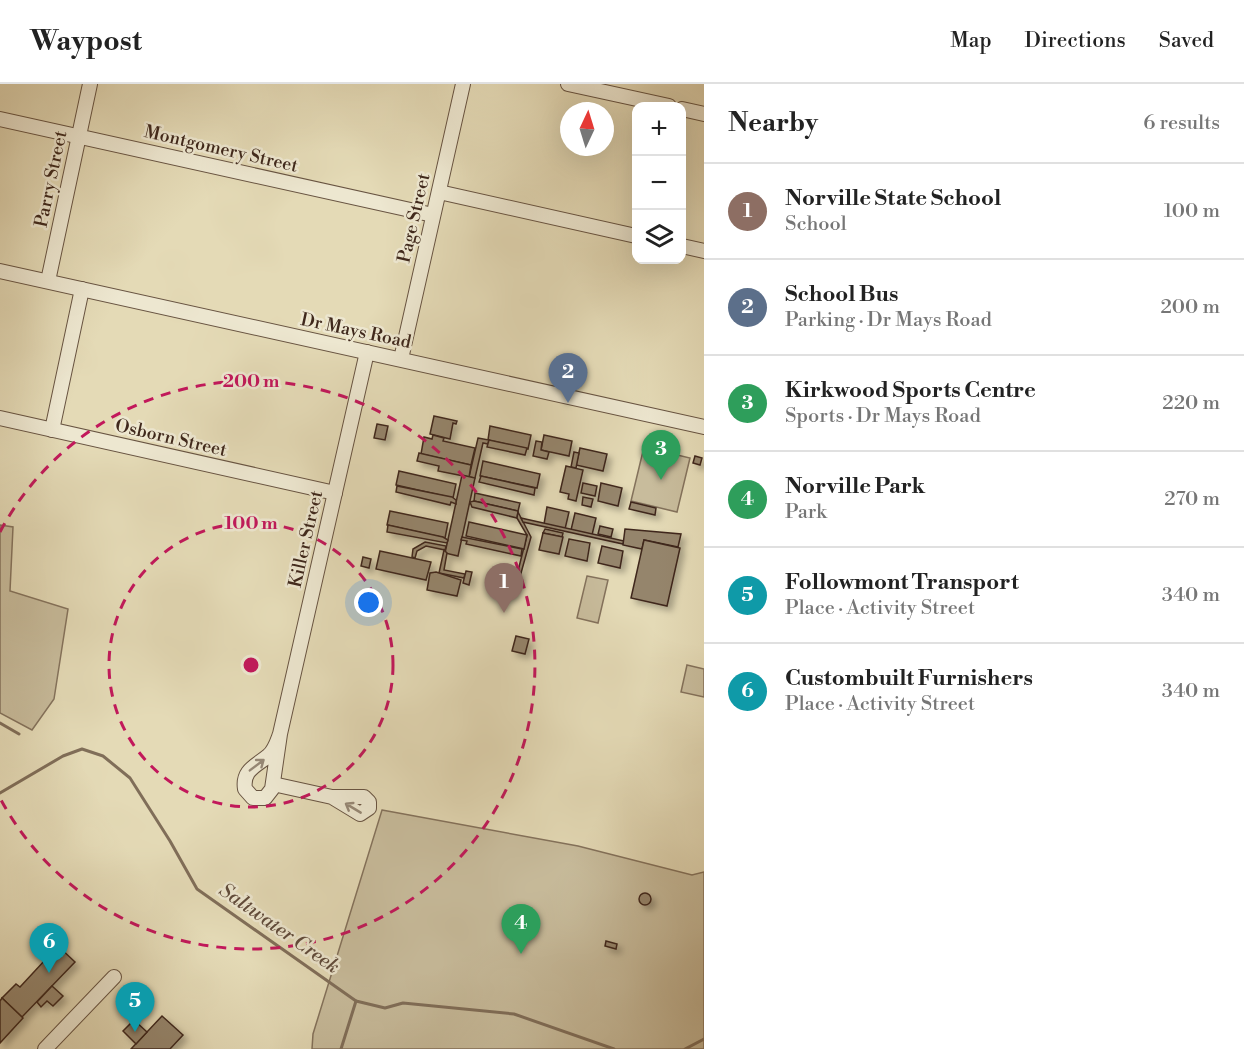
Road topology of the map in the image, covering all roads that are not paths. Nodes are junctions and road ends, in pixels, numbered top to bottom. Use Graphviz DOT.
graph roads {
  1 [pos="90,84"];
  2 [pos="463,84"];
  3 [pos="568,84"];
  4 [pos="651,102"];
  5 [pos="686,110"];
  6 [pos="704,114"];
  7 [pos="0,119"];
  8 [pos="79,136"];
  9 [pos="439,192"];
  10 [pos="433,215"];
  11 [pos="632,235"];
  12 [pos="686,247"];
  13 [pos="704,251"];
  14 [pos="0,271"];
  15 [pos="48,281"];
  16 [pos="82,289"];
  17 [pos="367,352"];
  18 [pos="401,359"];
  19 [pos="0,418"];
  20 [pos="704,427"];
  21 [pos="52,430"];
  22 [pos="334,494"];
  23 [pos="279,734"];
  24 [pos="273,784"];
  25 [pos="332,797"];
  26 [pos="114,977"];
  27 [pos="45,1049"];
  1 -- 8 [label="street, Parry Street"];
  2 -- 9 [label="street, Page Street"];
  3 -- 4 [label="street"];
  5 -- 6 [label="street"];
  7 -- 8 [label="street, Montgomery Street"];
  8 -- 10 [label="street, Montgomery Street"];
  8 -- 15 [label="street, Parry Street"];
  9 -- 10 [label="street, Page Street"];
  9 -- 11 [label="street"];
  10 -- 18 [label="street, Page Street"];
  12 -- 13 [label="street"];
  14 -- 15 [label="street, Dr Mays Road"];
  15 -- 16 [label="street, Dr Mays Road"];
  16 -- 17 [label="street, Dr Mays Road"];
  16 -- 21 [label="street"];
  17 -- 18 [label="street, Dr Mays Road"];
  17 -- 22 [label="street, Killer Street"];
  18 -- 20 [label="street, Dr Mays Road"];
  19 -- 21 [label="street, Osborn Street"];
  21 -- 22 [label="street, Osborn Street"];
  22 -- 23 [label="street, Killer Street"];
  23 -- 24 [label="street"];
  24 -- 23 [label="street, one-way"];
  24 -- 25 [label="street"];
  26 -- 27 [label="street"];
}
